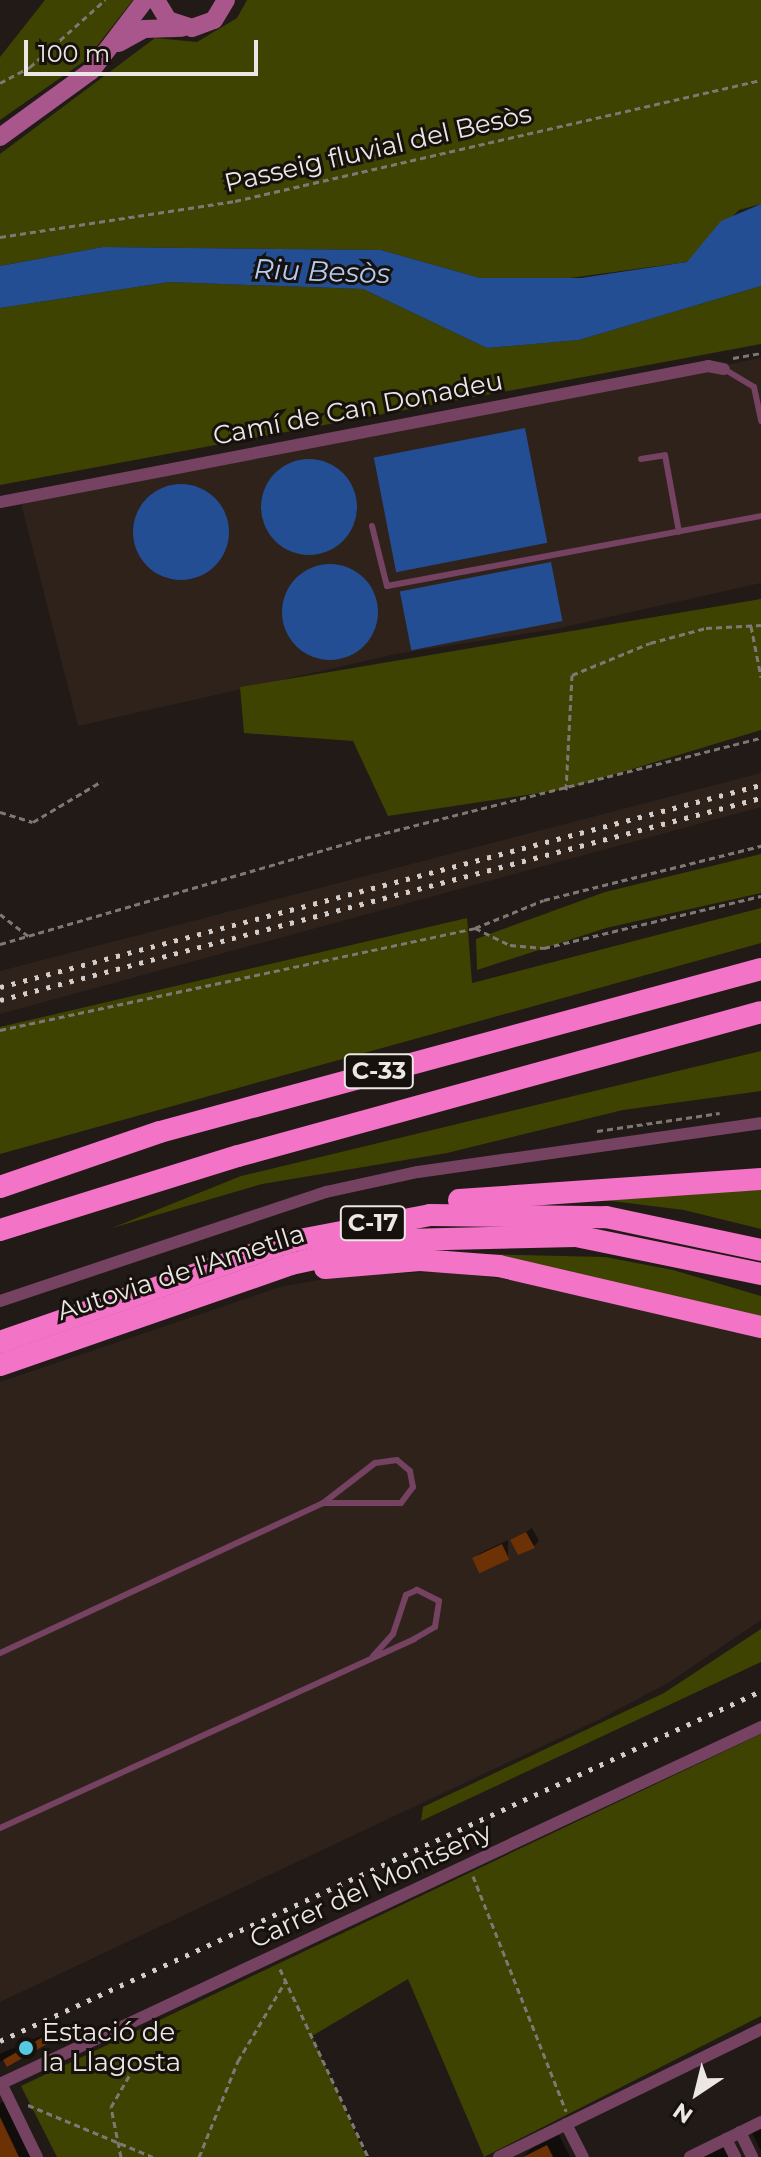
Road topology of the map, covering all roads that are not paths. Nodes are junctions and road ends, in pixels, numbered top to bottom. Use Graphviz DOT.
graph roads {
  1 [pos="145,0"];
  2 [pos="156,0"];
  3 [pos="226,2"];
  4 [pos="192,28"];
  5 [pos="117,44"];
  6 [pos="0,137"];
  7 [pos="724,369"];
  8 [pos="757,385"];
  9 [pos="761,421"];
  10 [pos="641,459"];
  11 [pos="0,502"];
  12 [pos="761,516"];
  13 [pos="372,526"];
  14 [pos="679,532"];
  15 [pos="761,969"];
  16 [pos="761,1012"];
  17 [pos="761,1123"];
  18 [pos="761,1179"];
  19 [pos="0,1187"];
  20 [pos="344,1228"];
  21 [pos="0,1230"];
  22 [pos="761,1250"];
  23 [pos="761,1274"];
  24 [pos="217,1287"];
  25 [pos="0,1301"];
  26 [pos="761,1327"];
  27 [pos="0,1342"];
  28 [pos="0,1365"];
  29 [pos="323,1503"];
  30 [pos="0,1653"];
  31 [pos="373,1656"];
  32 [pos="761,1727"];
  33 [pos="0,1828"];
  34 [pos="761,2029"];
  35 [pos="2,2087"];
  36 [pos="761,2122"];
  37 [pos="568,2123"];
  38 [pos="740,2132"];
  39 [pos="726,2139"];
  40 [pos="502,2156"];
  41 [pos="37,2157"];
  42 [pos="583,2157"];
  43 [pos="690,2157"];
  44 [pos="735,2157"];
  45 [pos="752,2157"];
  1 -- 5 [label="street"];
  2 -- 4 [label="street"];
  3 -- 4 [label="street"];
  4 -- 5 [label="street"];
  5 -- 6 [label="street"];
  7 -- 8 [label="lane"];
  7 -- 11 [label="street, Camí de Can Donadeu"];
  8 -- 9 [label="lane"];
  10 -- 14 [label="lane"];
  12 -- 14 [label="lane"];
  13 -- 14 [label="lane"];
  15 -- 19 [label="highway, C-33"];
  16 -- 21 [label="highway, C-33"];
  17 -- 25 [label="street"];
  18 -- 20 [label="highway"];
  20 -- 22 [label="highway, C-17"];
  20 -- 27 [label="highway, C-17"];
  23 -- 24 [label="highway, Autovia de l'Ametlla / C-17"];
  24 -- 26 [label="highway"];
  24 -- 28 [label="highway, Autovia de l'Ametlla / C-17"];
  29 -- 29 [label="lane"];
  29 -- 30 [label="lane"];
  31 -- 31 [label="lane"];
  31 -- 33 [label="lane"];
  32 -- 35 [label="street, Carrer del Montseny"];
  34 -- 37 [label="street"];
  35 -- 41 [label="street"];
  36 -- 38 [label="street"];
  37 -- 40 [label="street"];
  37 -- 42 [label="street"];
  38 -- 39 [label="street"];
  38 -- 45 [label="street"];
  39 -- 43 [label="street"];
  39 -- 44 [label="street"];
}
